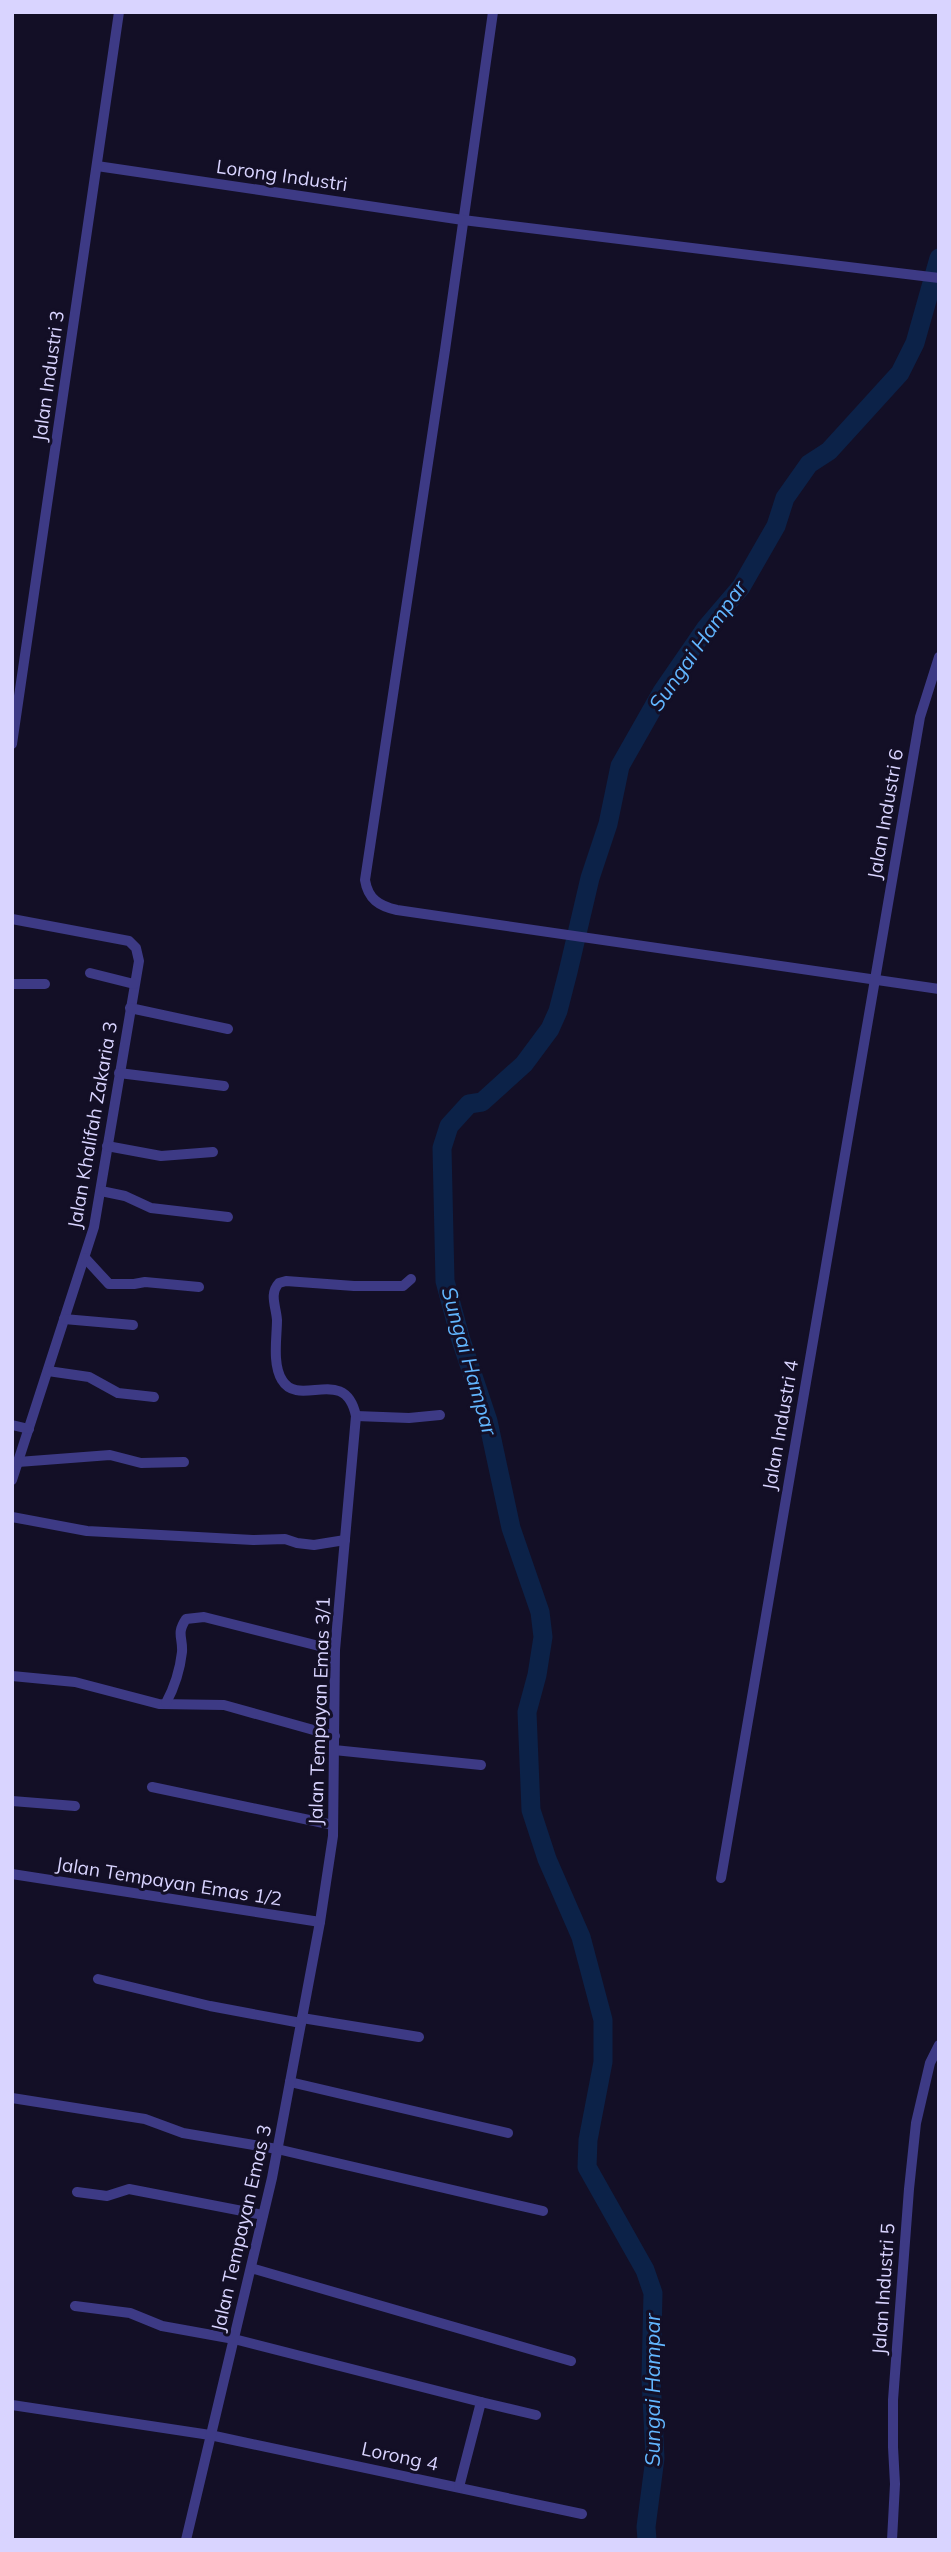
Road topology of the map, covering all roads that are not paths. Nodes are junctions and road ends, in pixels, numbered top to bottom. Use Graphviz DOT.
graph roads {
  1 [pos="119,12"];
  2 [pos="493,12"];
  3 [pos="97,166"];
  4 [pos="463,220"];
  5 [pos="939,278"];
  6 [pos="939,657"];
  7 [pos="12,744"];
  8 [pos="12,919"];
  9 [pos="90,974"];
  10 [pos="874,978"];
  11 [pos="12,984"];
  12 [pos="45,984"];
  13 [pos="134,984"];
  14 [pos="939,989"];
  15 [pos="130,1008"];
  16 [pos="228,1029"];
  17 [pos="119,1073"];
  18 [pos="224,1086"];
  19 [pos="107,1146"];
  20 [pos="213,1152"];
  21 [pos="101,1191"];
  22 [pos="228,1217"];
  23 [pos="85,1258"];
  24 [pos="411,1279"];
  25 [pos="199,1287"];
  26 [pos="64,1319"];
  27 [pos="133,1325"];
  28 [pos="48,1371"];
  29 [pos="154,1397"];
  30 [pos="440,1415"];
  31 [pos="356,1416"];
  32 [pos="12,1425"];
  33 [pos="29,1429"];
  34 [pos="18,1462"];
  35 [pos="184,1462"];
  36 [pos="12,1480"];
  37 [pos="12,1517"];
  38 [pos="345,1540"];
  39 [pos="335,1650"];
  40 [pos="12,1676"];
  41 [pos="166,1703"];
  42 [pos="335,1736"];
  43 [pos="334,1750"];
  44 [pos="481,1765"];
  45 [pos="152,1787"];
  46 [pos="12,1801"];
  47 [pos="75,1807"];
  48 [pos="333,1825"];
  49 [pos="12,1874"];
  50 [pos="720,1878"];
  51 [pos="320,1922"];
  52 [pos="98,1979"];
  53 [pos="301,2021"];
  54 [pos="419,2037"];
  55 [pos="939,2045"];
  56 [pos="290,2082"];
  57 [pos="12,2098"];
  58 [pos="508,2133"];
  59 [pos="277,2149"];
  60 [pos="77,2192"];
  61 [pos="543,2211"];
  62 [pos="263,2215"];
  63 [pos="250,2268"];
  64 [pos="75,2306"];
  65 [pos="234,2339"];
  66 [pos="571,2361"];
  67 [pos="481,2402"];
  68 [pos="12,2405"];
  69 [pos="536,2415"];
  70 [pos="210,2435"];
  71 [pos="459,2487"];
  72 [pos="582,2514"];
  73 [pos="186,2540"];
  74 [pos="892,2540"];
  1 -- 3 [label="street, Jalan Industri 3"];
  2 -- 4 [label="street"];
  3 -- 4 [label="street, Lorong Industri"];
  3 -- 7 [label="street, Jalan Industri 3"];
  4 -- 5 [label="street, Lorong Industri"];
  4 -- 10 [label="street"];
  6 -- 10 [label="street, Jalan Industri 6"];
  8 -- 13 [label="street, Jalan Khalifah Zakaria 3"];
  9 -- 13 [label="street"];
  10 -- 14 [label="street"];
  10 -- 50 [label="street, Jalan Industri 4"];
  11 -- 12 [label="street"];
  13 -- 15 [label="street, Jalan Khalifah Zakaria 3"];
  15 -- 16 [label="street"];
  15 -- 17 [label="street, Jalan Khalifah Zakaria 3"];
  17 -- 18 [label="street"];
  17 -- 19 [label="street, Jalan Khalifah Zakaria 3"];
  19 -- 20 [label="street"];
  19 -- 21 [label="street, Jalan Khalifah Zakaria 3"];
  21 -- 22 [label="street"];
  21 -- 23 [label="street, Jalan Khalifah Zakaria 3"];
  23 -- 25 [label="street"];
  23 -- 26 [label="street, Jalan Khalifah Zakaria 3"];
  24 -- 31 [label="street"];
  26 -- 27 [label="street"];
  26 -- 28 [label="street, Jalan Khalifah Zakaria 3"];
  28 -- 29 [label="street"];
  28 -- 33 [label="street, Jalan Khalifah Zakaria 3"];
  30 -- 31 [label="street"];
  31 -- 38 [label="street, Jalan Tempayan Emas 3/1"];
  32 -- 33 [label="street"];
  33 -- 34 [label="street, Jalan Khalifah Zakaria 3"];
  34 -- 35 [label="street"];
  34 -- 36 [label="street, Jalan Khalifah Zakaria 3"];
  37 -- 38 [label="street"];
  38 -- 39 [label="street, Jalan Tempayan Emas 3/1"];
  39 -- 41 [label="street"];
  39 -- 42 [label="street, Jalan Tempayan Emas 3/1"];
  40 -- 41 [label="street"];
  41 -- 42 [label="street"];
  42 -- 43 [label="street, Jalan Tempayan Emas 3/1"];
  43 -- 44 [label="street"];
  43 -- 48 [label="street, Jalan Tempayan Emas 3/1"];
  45 -- 48 [label="street"];
  46 -- 47 [label="street"];
  48 -- 51 [label="street, Jalan Tempayan Emas 3/1"];
  49 -- 51 [label="street, Jalan Tempayan Emas 1/2"];
  51 -- 53 [label="street, Jalan Tempayan Emas 3"];
  52 -- 53 [label="street"];
  53 -- 54 [label="street"];
  53 -- 56 [label="street, Jalan Tempayan Emas 3"];
  55 -- 74 [label="street, Jalan Industri 5"];
  56 -- 58 [label="street"];
  56 -- 59 [label="street, Jalan Tempayan Emas 3"];
  57 -- 59 [label="street"];
  59 -- 61 [label="street"];
  59 -- 62 [label="street, Jalan Tempayan Emas 3"];
  60 -- 62 [label="street"];
  62 -- 63 [label="street, Jalan Tempayan Emas 3"];
  63 -- 65 [label="street, Jalan Tempayan Emas 3"];
  63 -- 66 [label="street"];
  64 -- 65 [label="street"];
  65 -- 67 [label="street"];
  65 -- 70 [label="street, Jalan Tempayan Emas 3"];
  67 -- 69 [label="street"];
  67 -- 71 [label="street"];
  68 -- 70 [label="street, Lorong 4"];
  70 -- 71 [label="street, Lorong 4"];
  70 -- 73 [label="street, Jalan Tempayan Emas 3"];
  71 -- 72 [label="street, Lorong 4"];
}
